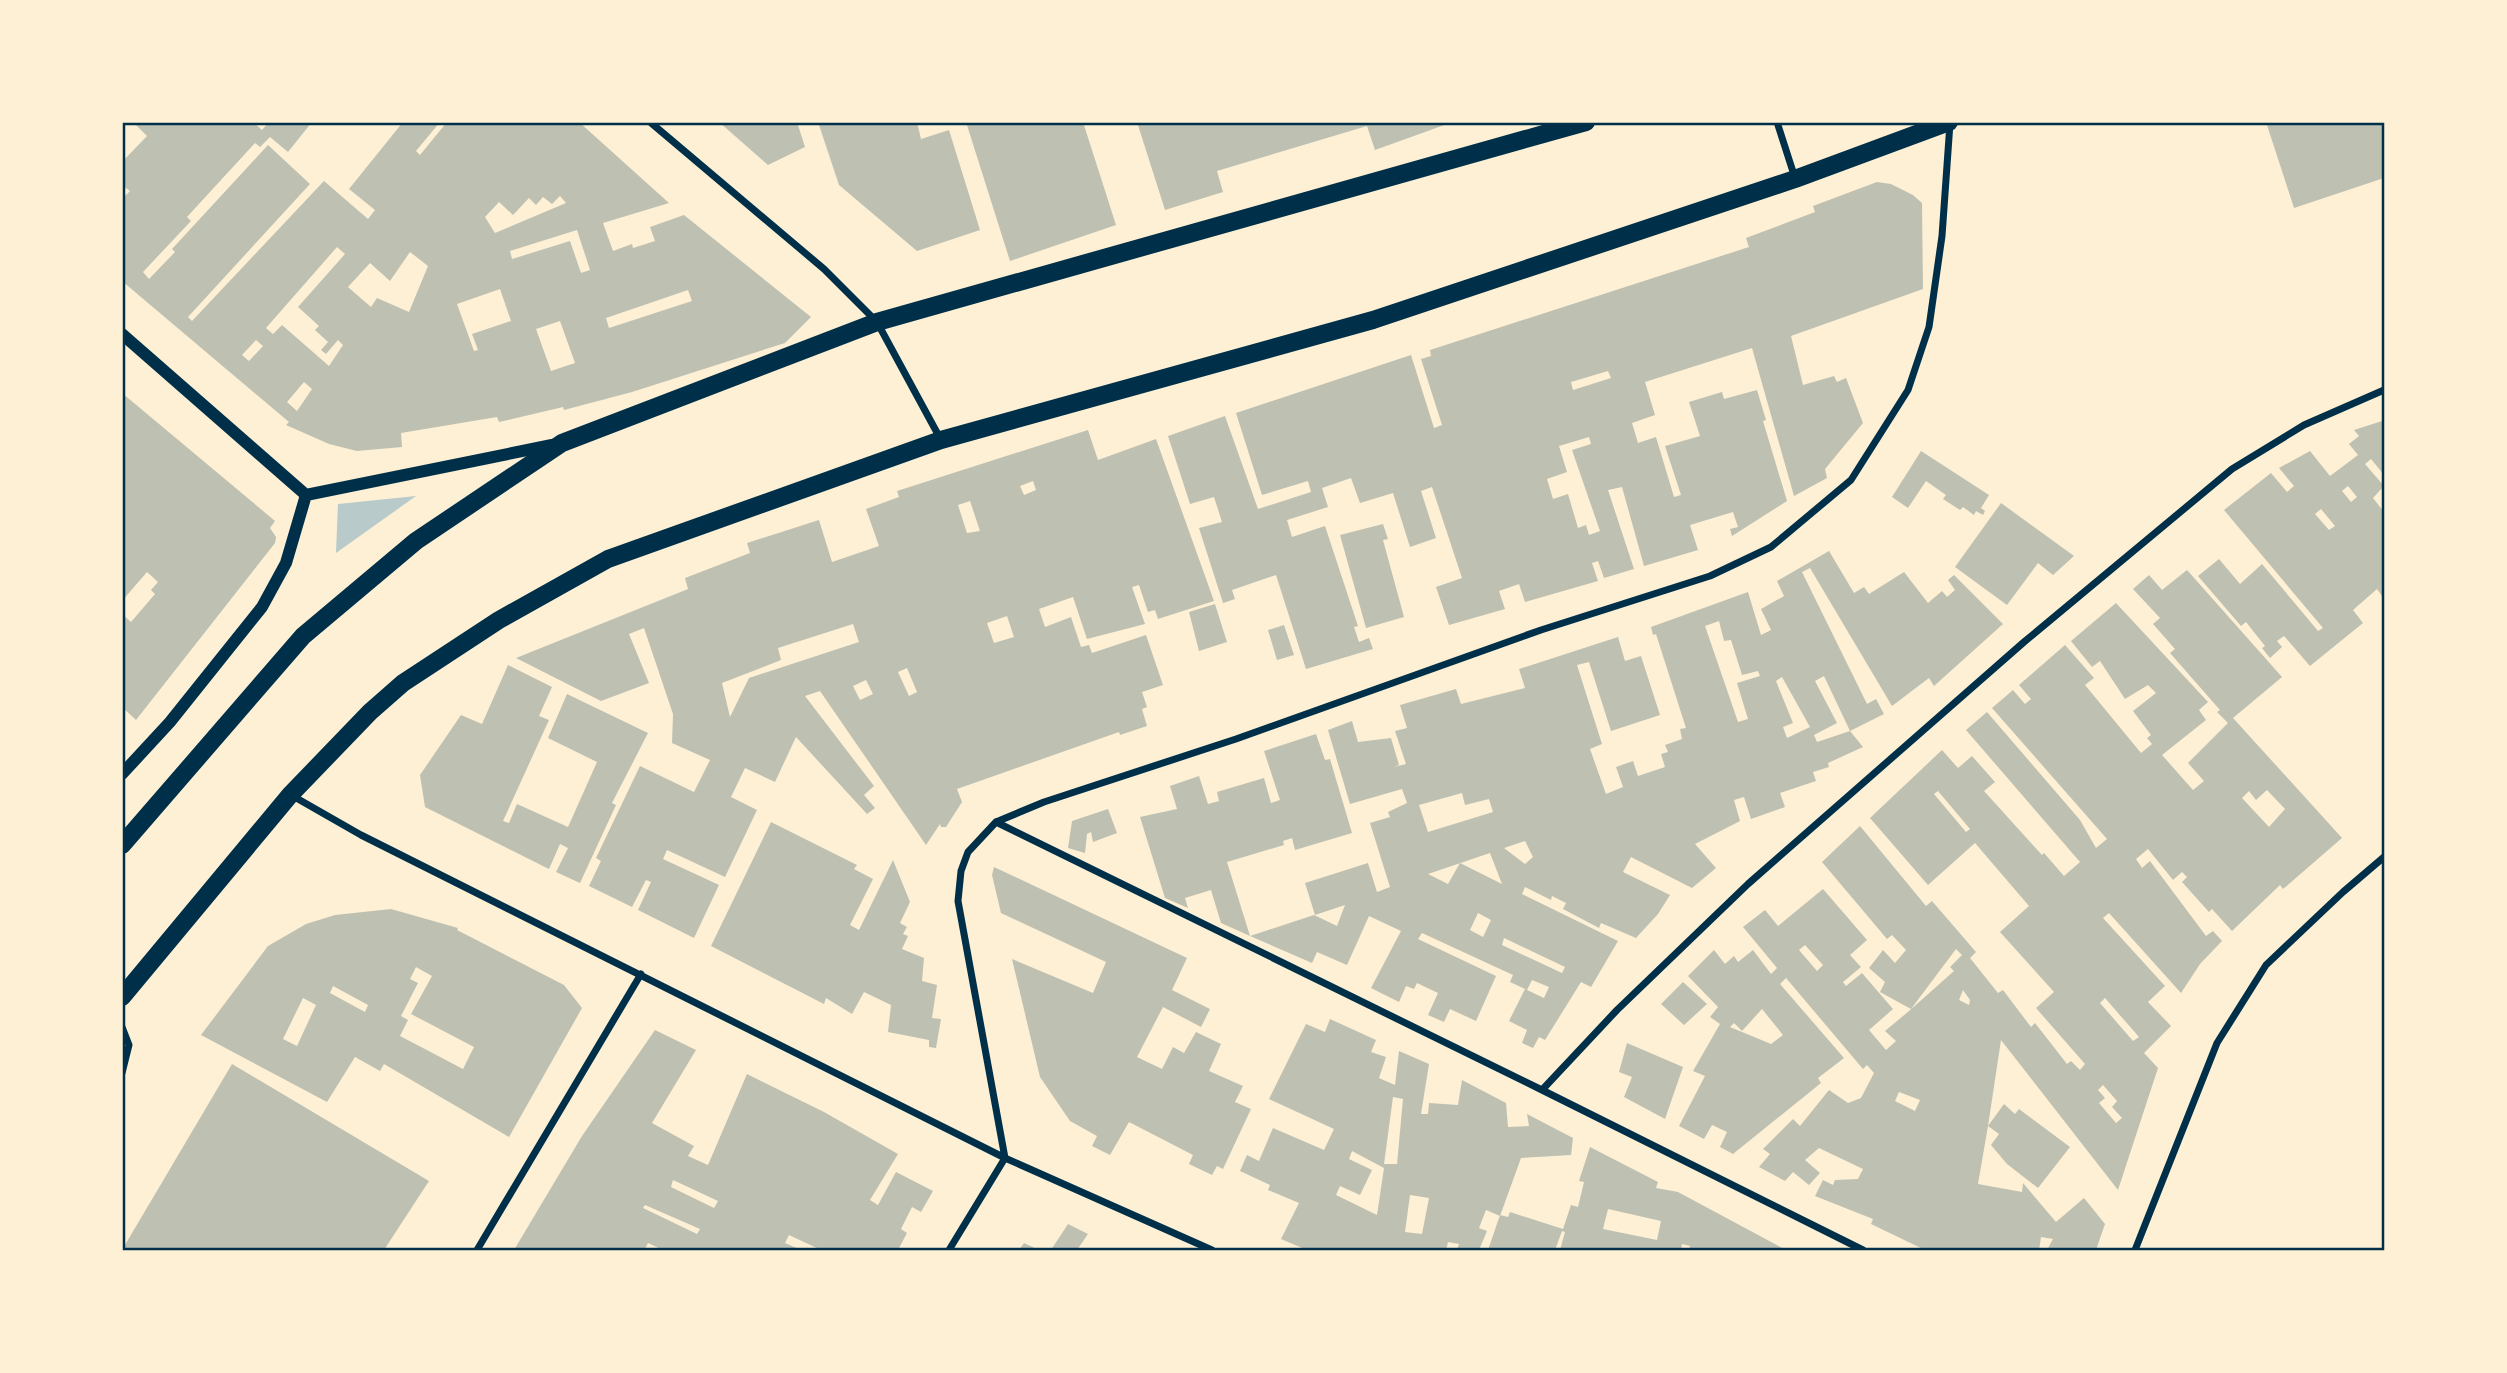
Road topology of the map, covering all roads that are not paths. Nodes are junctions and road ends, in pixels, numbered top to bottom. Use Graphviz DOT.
graph roads {
  1 [pos="650,122"];
  2 [pos="1586,122"];
  3 [pos="1777,122"];
  4 [pos="1950,122"];
  5 [pos="1795,179"];
  6 [pos="877,322"];
  7 [pos="122,334"];
  8 [pos="2385,390"];
  9 [pos="941,440"];
  10 [pos="562,443"];
  11 [pos="306,495"];
  12 [pos="122,774"];
  13 [pos="290,794"];
  14 [pos="996,822"];
  15 [pos="122,845"];
  16 [pos="2385,857"];
  17 [pos="641,974"];
  18 [pos="122,997"];
  19 [pos="122,1027"];
  20 [pos="122,1073"];
  21 [pos="1542,1090"];
  22 [pos="1005,1157"];
  23 [pos="477,1251"];
  24 [pos="949,1251"];
  25 [pos="1212,1251"];
  26 [pos="1863,1251"];
  27 [pos="2135,1251"];
  1 -- 6 [label="street"];
  2 -- 6 [label="main road"];
  3 -- 5 [label="street"];
  4 -- 5 [label="main road"];
  4 -- 14 [label="street"];
  5 -- 9 [label="main road"];
  6 -- 9 [label="street"];
  6 -- 10 [label="main road"];
  7 -- 11 [label="street"];
  8 -- 21 [label="street"];
  9 -- 13 [label="main road"];
  10 -- 11 [label="street"];
  10 -- 15 [label="main road"];
  11 -- 12 [label="street"];
  13 -- 17 [label="street"];
  13 -- 18 [label="main road"];
  14 -- 21 [label="street"];
  14 -- 22 [label="street"];
  16 -- 27 [label="street"];
  17 -- 22 [label="street"];
  17 -- 23 [label="street"];
  19 -- 20 [label="street"];
  21 -- 26 [label="street"];
  22 -- 24 [label="street"];
  22 -- 25 [label="street"];
}
